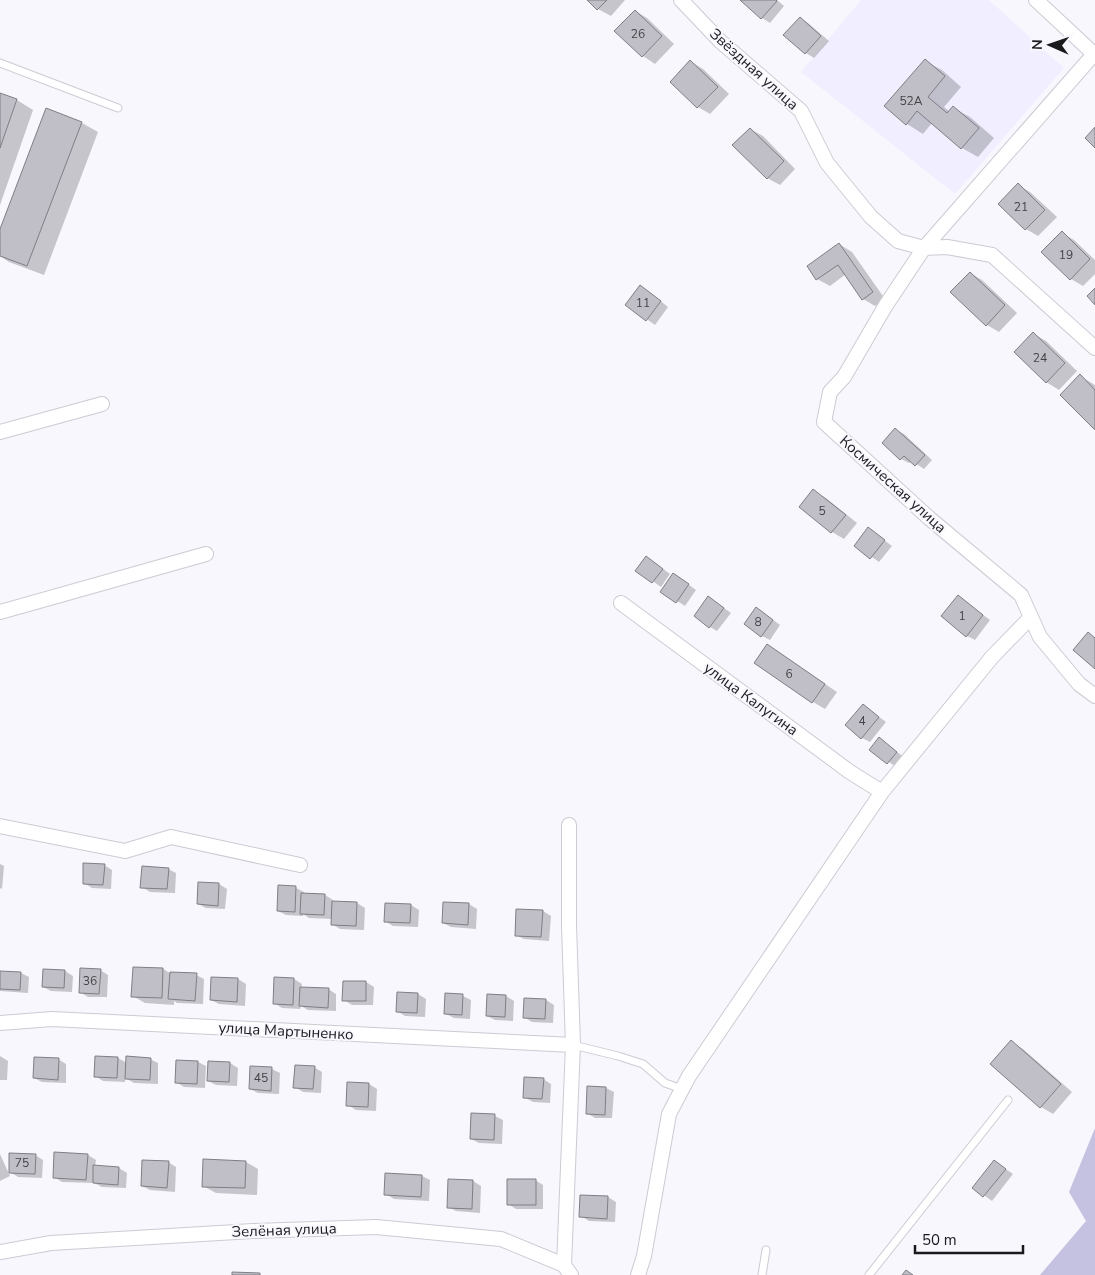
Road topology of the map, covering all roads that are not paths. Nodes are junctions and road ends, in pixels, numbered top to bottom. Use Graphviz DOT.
graph roads {
  1 [pos="681,0"];
  2 [pos="1036,0"];
  3 [pos="1095,54"];
  4 [pos="0,64"];
  5 [pos="118,108"];
  6 [pos="924,248"];
  7 [pos="1095,348"];
  8 [pos="102,404"];
  9 [pos="0,432"];
  10 [pos="206,554"];
  11 [pos="621,603"];
  12 [pos="0,612"];
  13 [pos="1031,616"];
  14 [pos="1095,696"];
  15 [pos="882,792"];
  16 [pos="569,825"];
  17 [pos="0,826"];
  18 [pos="300,865"];
  19 [pos="0,1023"];
  20 [pos="573,1045"];
  21 [pos="682,1088"];
  22 [pos="1008,1100"];
  23 [pos="766,1250"];
  24 [pos="0,1252"];
  25 [pos="568,1270"];
  26 [pos="638,1275"];
  27 [pos="762,1275"];
  28 [pos="868,1275"];
  1 -- 6 [label="street, Звёздная улица"];
  2 -- 3 [label="street"];
  3 -- 6 [label="street"];
  4 -- 5 [label="lane"];
  6 -- 7 [label="street, Звёздная улица"];
  6 -- 13 [label="street, Космическая улица"];
  8 -- 9 [label="street"];
  10 -- 12 [label="street"];
  11 -- 15 [label="street, улица Калугина"];
  13 -- 14 [label="street, Космическая улица"];
  13 -- 15 [label="street"];
  15 -- 21 [label="street"];
  16 -- 20 [label="street"];
  17 -- 18 [label="street"];
  19 -- 20 [label="street, улица Мартыненко"];
  20 -- 21 [label="lane"];
  20 -- 25 [label="street"];
  21 -- 26 [label="street"];
  22 -- 28 [label="lane"];
  23 -- 27 [label="lane"];
  24 -- 25 [label="street, Зелёная улица"];
}
